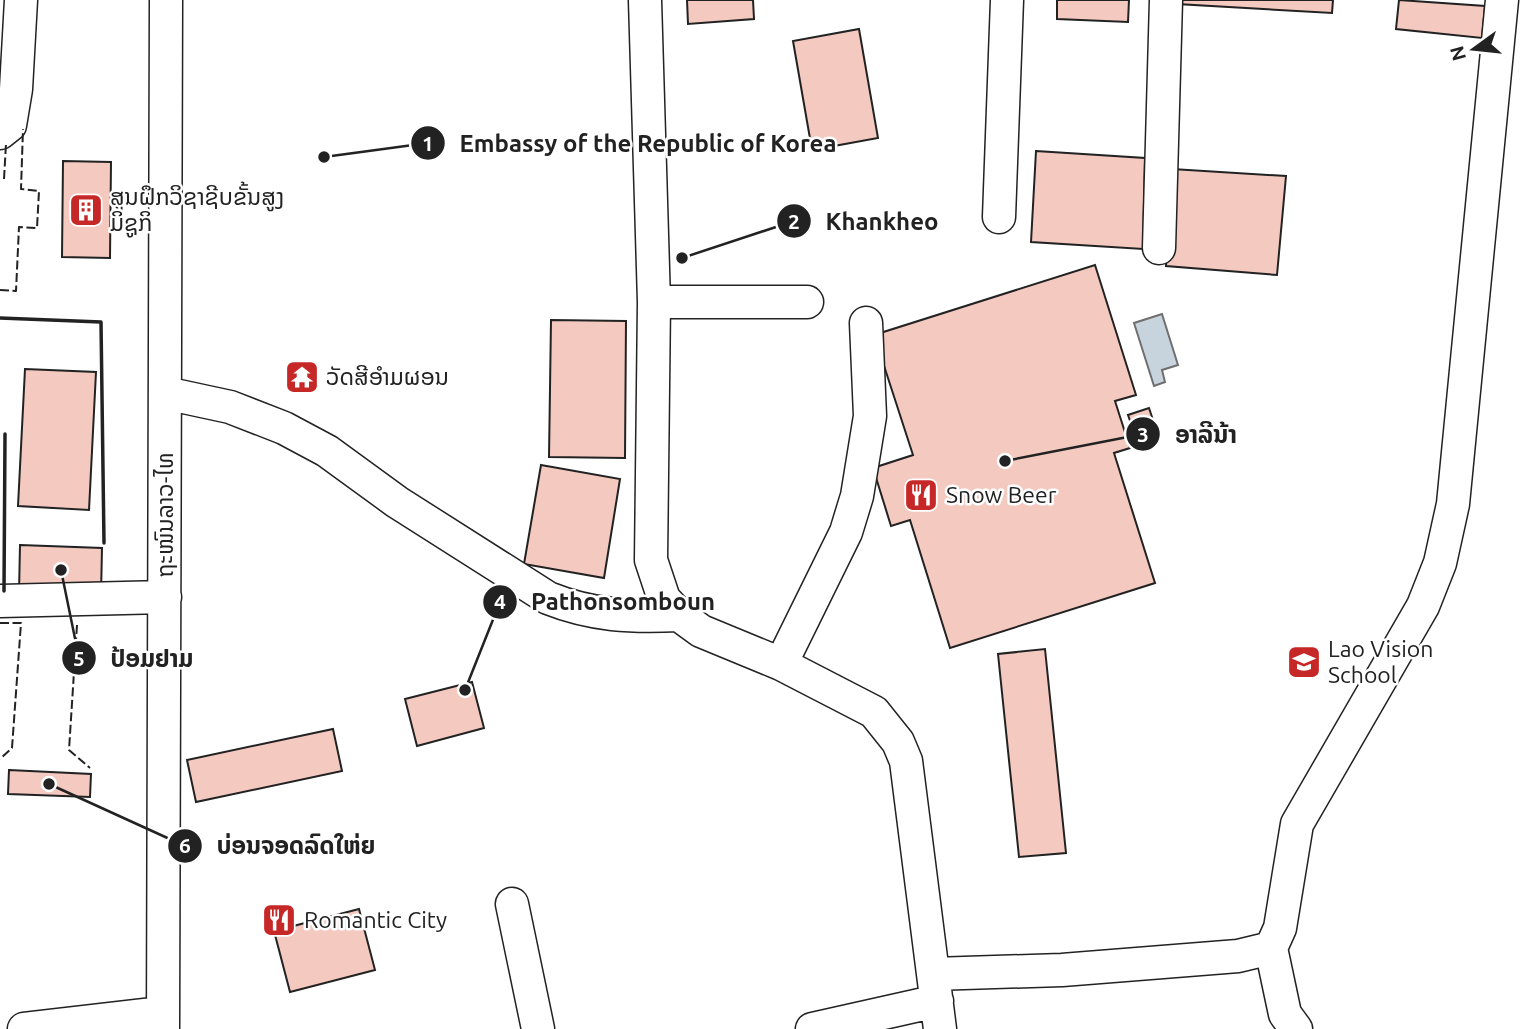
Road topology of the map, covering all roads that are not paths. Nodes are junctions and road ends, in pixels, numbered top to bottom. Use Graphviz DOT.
graph roads {
  1 [pos="22,0"];
  2 [pos="166,0"];
  3 [pos="645,0"];
  4 [pos="1007,0"];
  5 [pos="1166,0"];
  6 [pos="1502,0"];
  7 [pos="0,133"];
  8 [pos="999,217"];
  9 [pos="1159,248"];
  10 [pos="654,302"];
  11 [pos="807,302"];
  12 [pos="866,323"];
  13 [pos="165,393"];
  14 [pos="165,597"];
  15 [pos="0,601"];
  16 [pos="679,615"];
  17 [pos="781,664"];
  18 [pos="512,904"];
  19 [pos="1271,947"];
  20 [pos="937,1001"];
  21 [pos="163,1021"];
  22 [pos="24,1029"];
  23 [pos="538,1029"];
  24 [pos="812,1029"];
  25 [pos="1296,1029"];
  1 -- 7 [label="street"];
  2 -- 13 [label="street, ຖະໜົນລາວ-ໄທ"];
  3 -- 10 [label="street"];
  4 -- 8 [label="street"];
  5 -- 9 [label="street"];
  6 -- 19 [label="street"];
  10 -- 11 [label="street"];
  10 -- 16 [label="street"];
  12 -- 17 [label="street"];
  13 -- 14 [label="street, ຖະໜົນລາວ-ໄທ"];
  13 -- 16 [label="street"];
  14 -- 15 [label="street"];
  14 -- 21 [label="street, ຖະໜົນລາວ-ໄທ"];
  16 -- 17 [label="street"];
  17 -- 20 [label="street"];
  18 -- 23 [label="street"];
  19 -- 20 [label="street"];
  19 -- 25 [label="street"];
  20 -- 24 [label="street"];
  21 -- 22 [label="street"];
}
